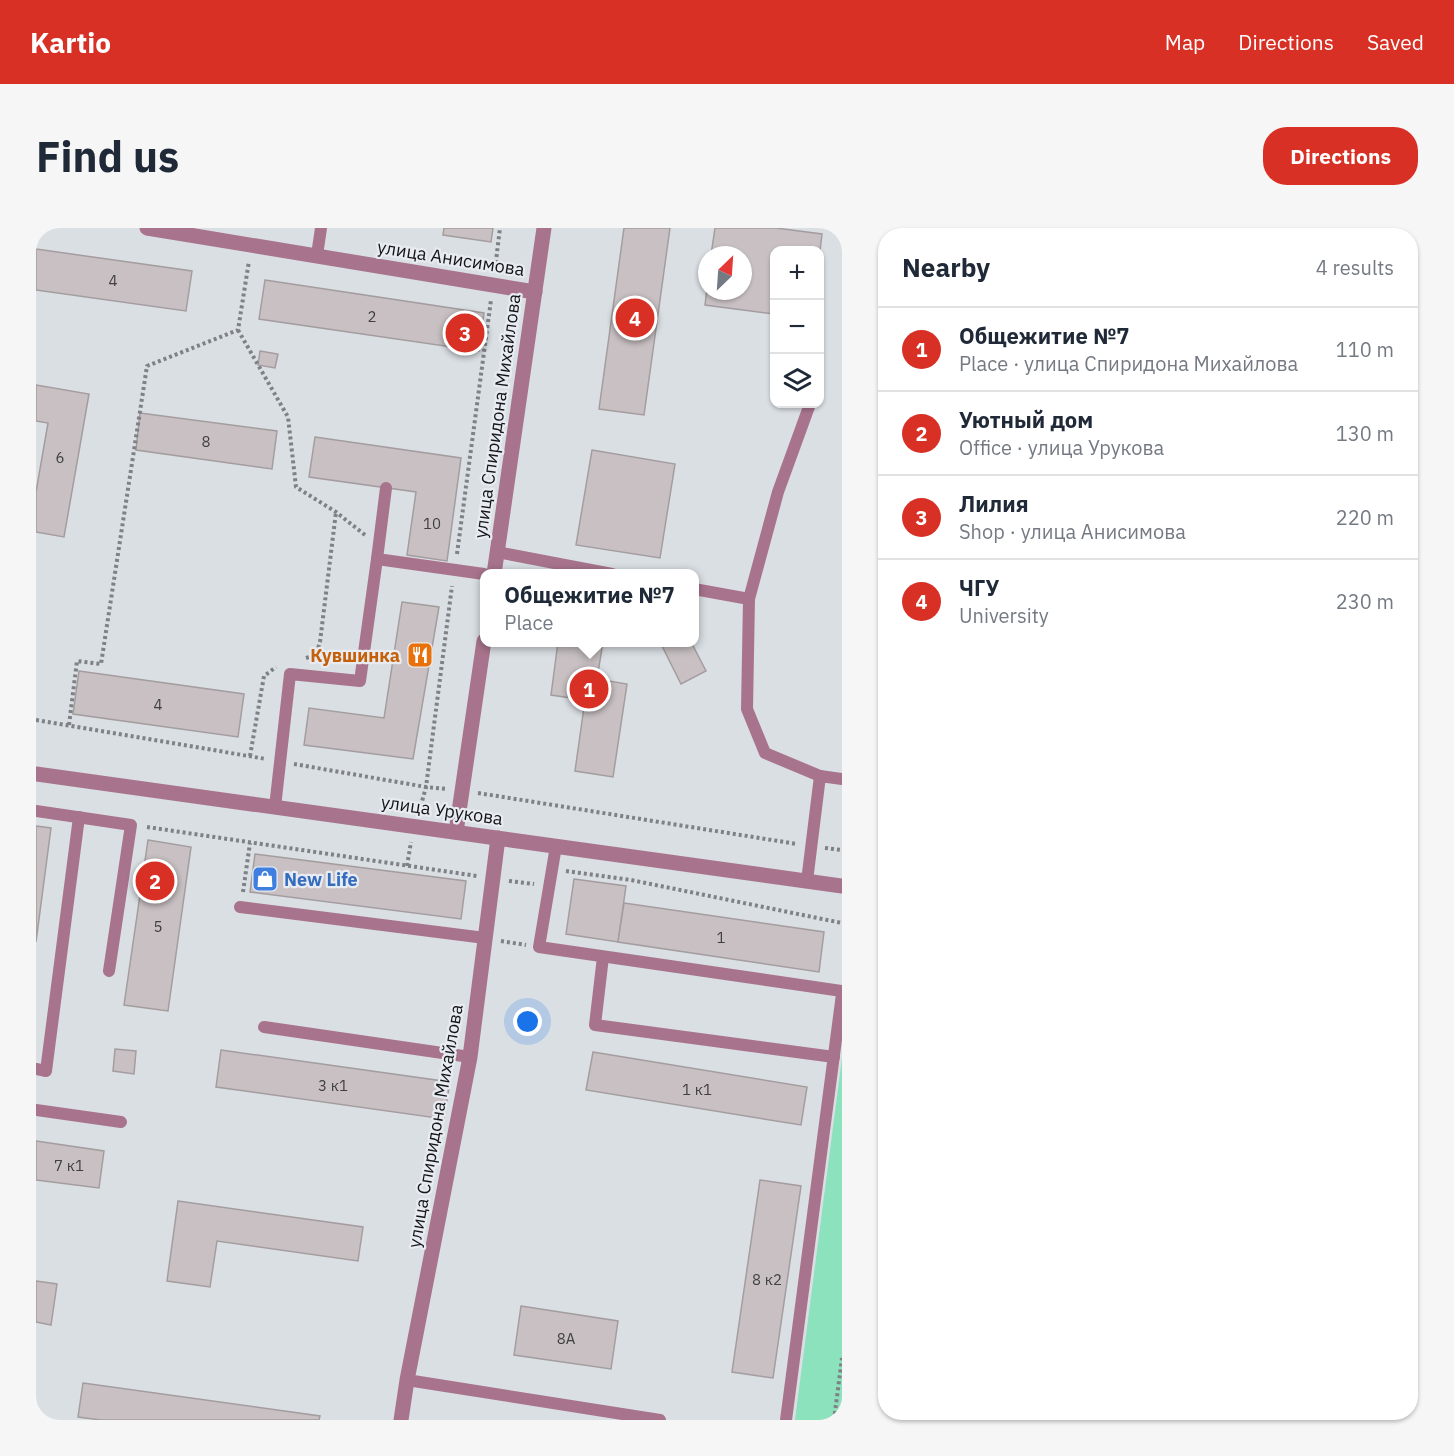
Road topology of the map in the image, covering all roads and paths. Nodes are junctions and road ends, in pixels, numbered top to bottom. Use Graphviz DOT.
graph roads {
  1 [pos="147,228"];
  2 [pos="321,228"];
  3 [pos="544,228"];
  4 [pos="251,244"];
  5 [pos="317,255"];
  6 [pos="535,292"];
  7 [pos="238,330"];
  8 [pos="809,408"];
  9 [pos="386,489"];
  10 [pos="336,512"];
  11 [pos="379,546"];
  12 [pos="497,552"];
  13 [pos="377,560"];
  14 [pos="495,569"];
  15 [pos="590,569"];
  16 [pos="480,573"];
  17 [pos="699,590"];
  18 [pos="748,599"];
  19 [pos="483,647"];
  20 [pos="306,658"];
  21 [pos="284,664"];
  22 [pos="69,725"];
  23 [pos="250,756"];
  24 [pos="36,774"];
  25 [pos="820,776"];
  26 [pos="842,779"];
  27 [pos="426,787"];
  28 [pos="462,791"];
  29 [pos="275,807"];
  30 [pos="36,811"];
  31 [pos="79,817"];
  32 [pos="456,832"];
  33 [pos="498,838"];
  34 [pos="250,843"];
  35 [pos="556,846"];
  36 [pos="812,847"];
  37 [pos="842,850"];
  38 [pos="807,881"];
  39 [pos="842,886"];
  40 [pos="240,907"];
  41 [pos="485,938"];
  42 [pos="538,947"];
  43 [pos="603,957"];
  44 [pos="110,971"];
  45 [pos="842,992"];
  46 [pos="264,1027"];
  47 [pos="470,1057"];
  48 [pos="834,1057"];
  49 [pos="36,1069"];
  50 [pos="36,1110"];
  51 [pos="121,1122"];
  52 [pos="842,1358"];
  53 [pos="407,1380"];
  54 [pos="401,1420"];
  55 [pos="660,1420"];
  56 [pos="786,1420"];
  57 [pos="834,1420"];
  1 -- 4 [label="street, улица Анисимова"];
  2 -- 5 [label="lane"];
  3 -- 6 [label="street, улица Спиридона Михайлова"];
  4 -- 5 [label="street, улица Анисимова"];
  4 -- 7 [label="path"];
  5 -- 6 [label="street, улица Анисимова"];
  6 -- 12 [label="street, улица Спиридона Михайлова"];
  7 -- 10 [label="path"];
  7 -- 22 [label="path"];
  8 -- 18 [label="lane"];
  9 -- 11 [label="lane"];
  10 -- 11 [label="path"];
  10 -- 20 [label="path"];
  11 -- 13 [label="lane"];
  12 -- 14 [label="street, улица Спиридона Михайлова"];
  12 -- 15 [label="lane"];
  13 -- 16 [label="lane"];
  13 -- 29 [label="lane"];
  17 -- 18 [label="lane"];
  18 -- 25 [label="lane"];
  19 -- 28 [label="street"];
  21 -- 23 [label="path"];
  24 -- 29 [label="street, улица Урукова"];
  25 -- 26 [label="lane"];
  25 -- 36 [label="lane"];
  27 -- 28 [label="path"];
  28 -- 32 [label="street"];
  28 -- 36 [label="path"];
  29 -- 32 [label="street, улица Урукова"];
  30 -- 31 [label="lane"];
  31 -- 44 [label="lane"];
  31 -- 49 [label="lane"];
  32 -- 33 [label="street, улица Урукова"];
  33 -- 35 [label="street, улица Урукова"];
  33 -- 41 [label="street, улица Спиридона Михайлова"];
  34 -- 40 [label="path"];
  35 -- 38 [label="street, улица Урукова"];
  35 -- 42 [label="lane"];
  36 -- 37 [label="path"];
  36 -- 38 [label="lane"];
  38 -- 39 [label="street, улица Урукова"];
  40 -- 41 [label="lane"];
  41 -- 42 [label="path"];
  41 -- 47 [label="street, улица Спиридона Михайлова"];
  42 -- 43 [label="lane"];
  43 -- 45 [label="lane"];
  43 -- 48 [label="lane"];
  45 -- 48 [label="lane"];
  46 -- 47 [label="lane"];
  47 -- 53 [label="street, улица Спиридона Михайлова"];
  48 -- 56 [label="lane"];
  50 -- 51 [label="lane"];
  52 -- 57 [label="path"];
  53 -- 54 [label="street, улица Спиридона Михайлова"];
  53 -- 55 [label="lane"];
}
